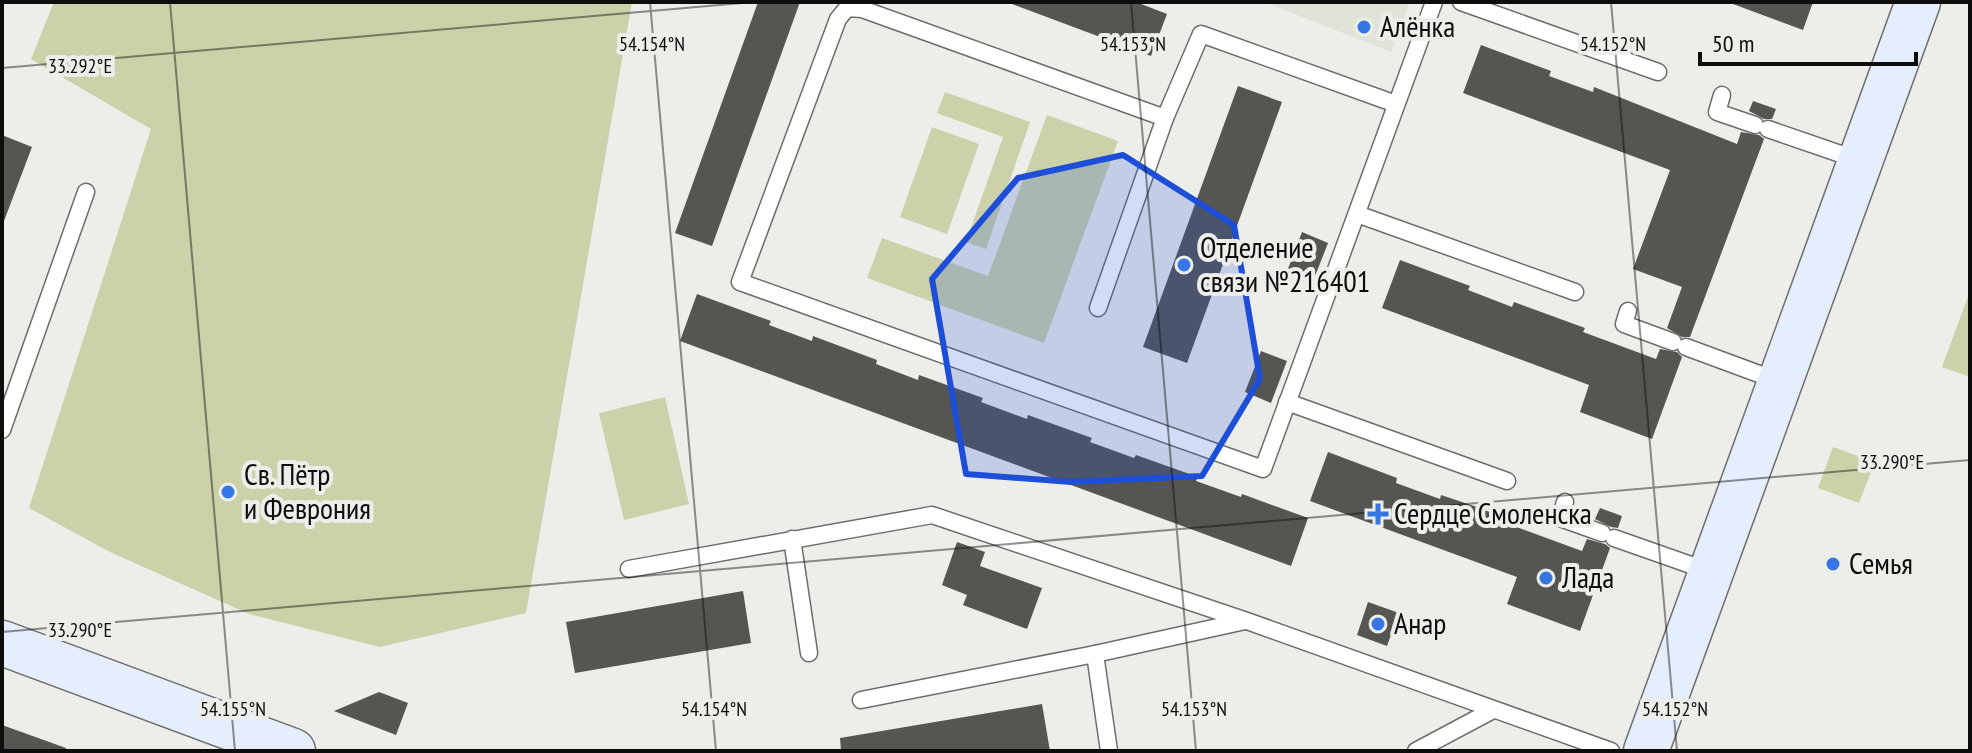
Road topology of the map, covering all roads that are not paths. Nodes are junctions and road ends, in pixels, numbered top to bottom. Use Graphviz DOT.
graph roads {
  1 [pos="1434,2"];
  2 [pos="1461,2"];
  3 [pos="1918,2"];
  4 [pos="1658,72"];
  5 [pos="1722,95"];
  6 [pos="1396,104"];
  7 [pos="1165,118"];
  8 [pos="1859,160"];
  9 [pos="86,192"];
  10 [pos="1357,214"];
  11 [pos="1575,292"];
  12 [pos="1098,308"];
  13 [pos="1628,311"];
  14 [pos="1778,381"];
  15 [pos="1287,402"];
  16 [pos="4,418"];
  17 [pos="1507,481"];
  18 [pos="1565,502"];
  19 [pos="792,539"];
  20 [pos="629,569"];
  21 [pos="1709,571"];
  22 [pos="1247,621"];
  23 [pos="2,643"];
  24 [pos="809,653"];
  25 [pos="1095,654"];
  26 [pos="861,700"];
  27 [pos="1493,710"];
  28 [pos="293,751"];
  29 [pos="1109,751"];
  30 [pos="1416,751"];
  31 [pos="1611,751"];
  32 [pos="1646,751"];
  1 -- 6 [label="lane"];
  2 -- 4 [label="lane"];
  3 -- 8 [label="street"];
  5 -- 8 [label="lane"];
  6 -- 7 [label="lane"];
  6 -- 10 [label="lane"];
  7 -- 12 [label="lane"];
  7 -- 15 [label="lane"];
  8 -- 14 [label="street"];
  9 -- 16 [label="lane"];
  10 -- 11 [label="lane"];
  10 -- 15 [label="lane"];
  13 -- 14 [label="lane"];
  14 -- 21 [label="street"];
  15 -- 17 [label="lane"];
  18 -- 21 [label="lane"];
  19 -- 20 [label="lane"];
  19 -- 22 [label="lane"];
  19 -- 24 [label="lane"];
  21 -- 32 [label="street"];
  22 -- 25 [label="lane"];
  22 -- 27 [label="lane"];
  23 -- 28 [label="street"];
  25 -- 26 [label="lane"];
  25 -- 29 [label="lane"];
  27 -- 30 [label="lane"];
  27 -- 31 [label="lane"];
}
